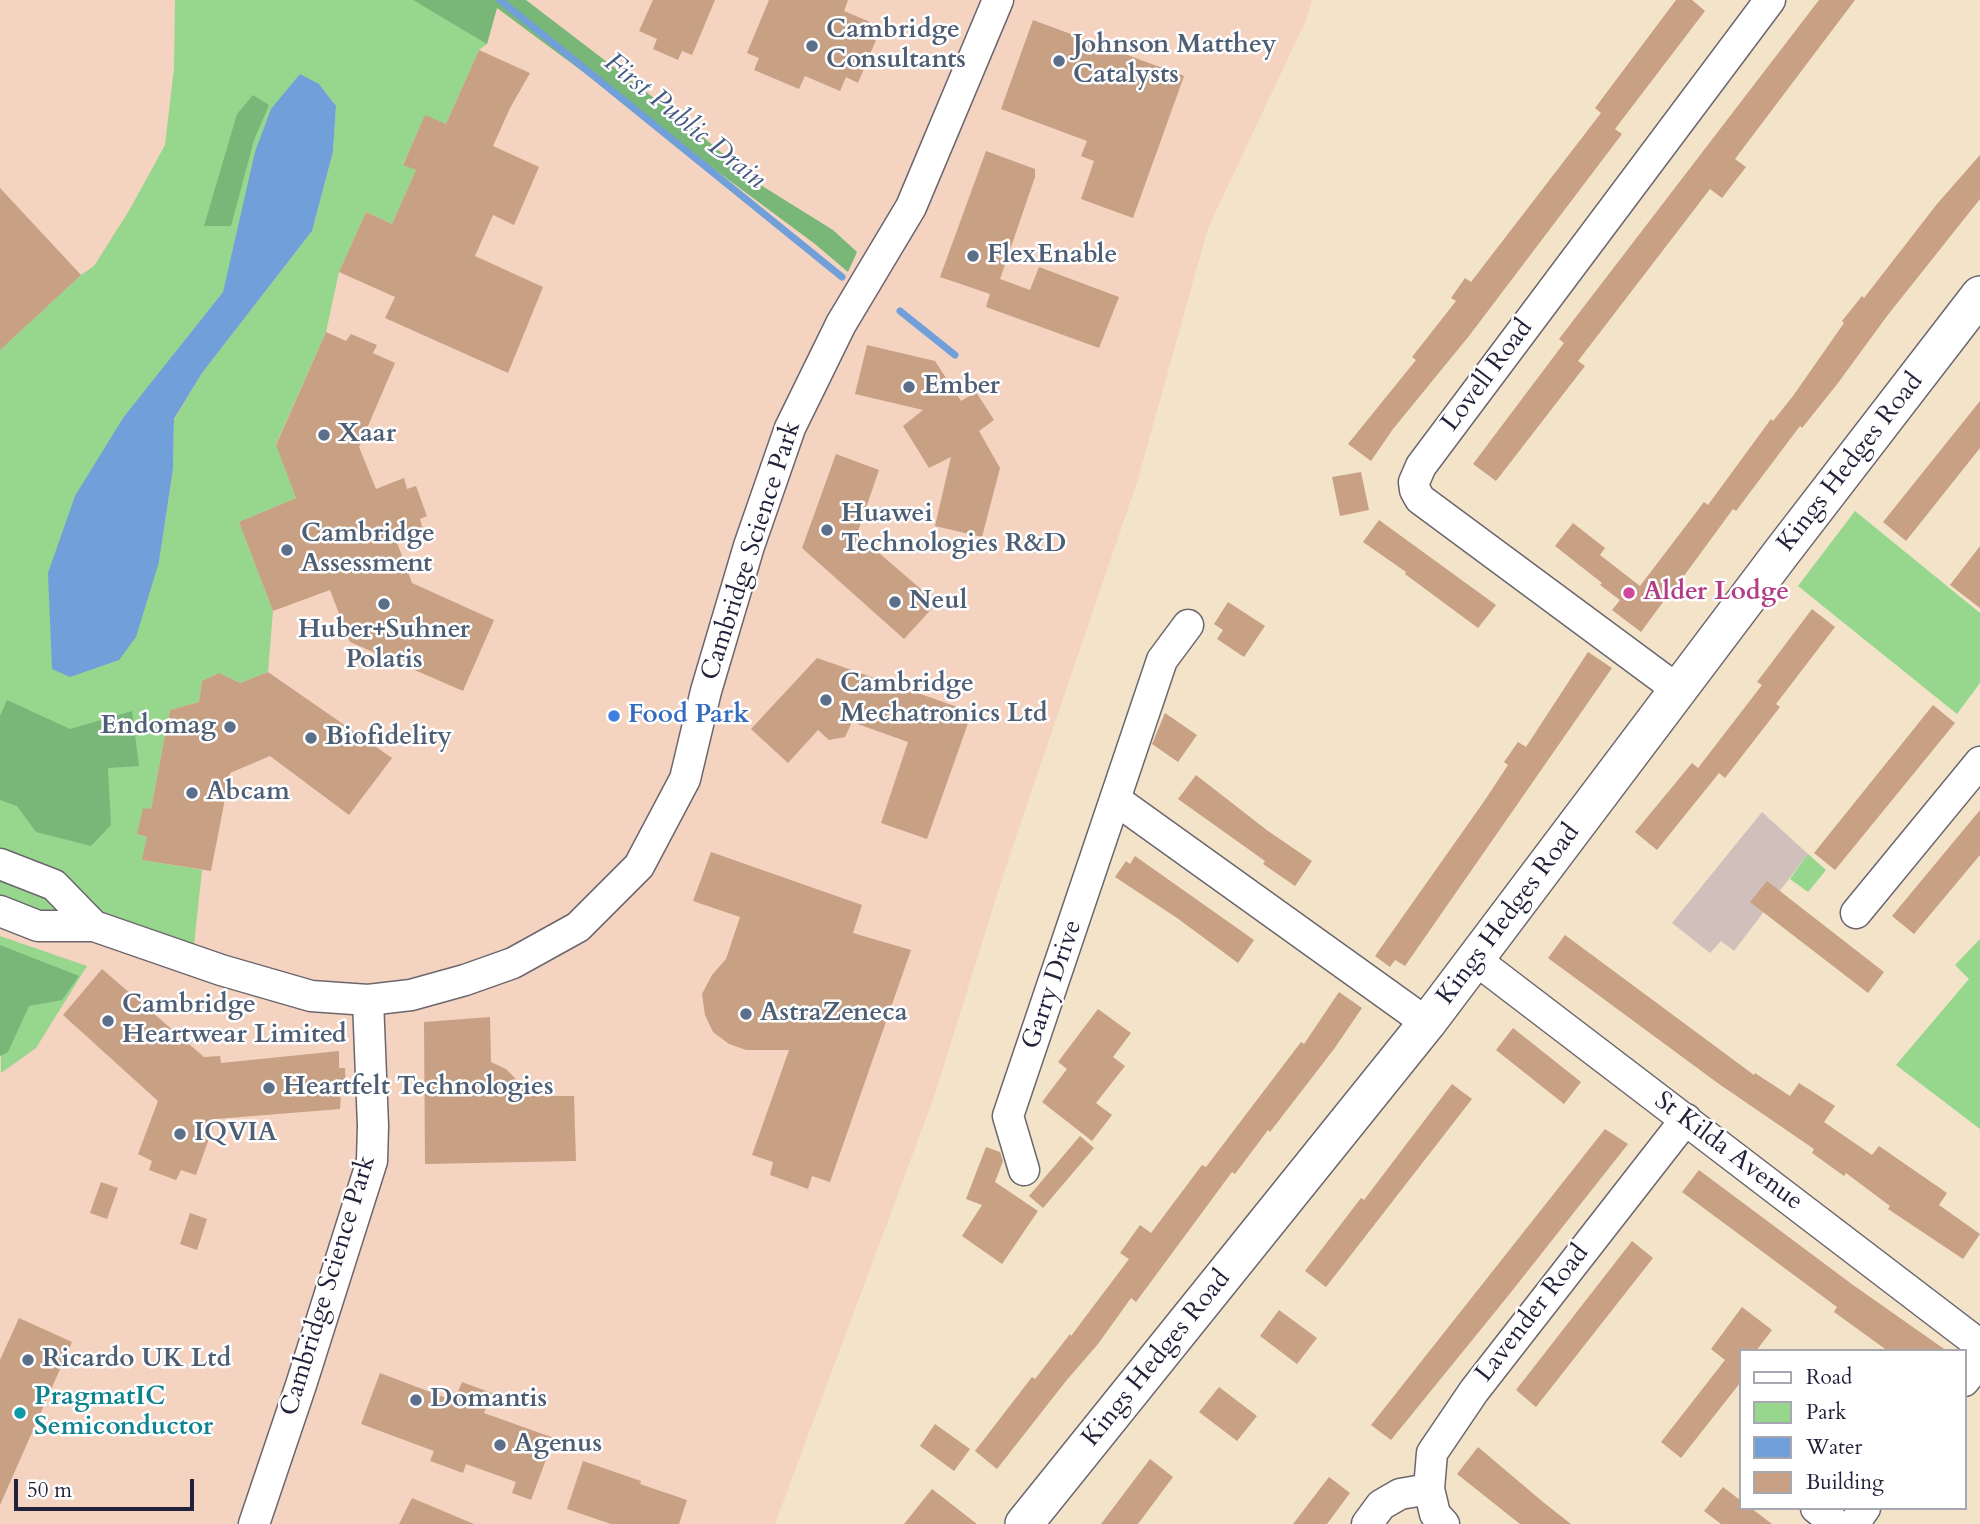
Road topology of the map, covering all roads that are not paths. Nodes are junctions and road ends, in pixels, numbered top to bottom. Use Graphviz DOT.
graph roads {
  1 [pos="998,0"];
  2 [pos="1770,0"];
  3 [pos="1980,295"];
  4 [pos="1188,625"];
  5 [pos="1678,690"];
  6 [pos="1980,762"];
  7 [pos="1116,800"];
  8 [pos="0,864"];
  9 [pos="0,911"];
  10 [pos="1856,913"];
  11 [pos="94,926"];
  12 [pos="1476,960"];
  13 [pos="368,1000"];
  14 [pos="1427,1023"];
  15 [pos="1686,1119"];
  16 [pos="1024,1170"];
  17 [pos="1980,1345"];
  18 [pos="1980,1362"];
  19 [pos="1966,1379"];
  20 [pos="1429,1489"];
  21 [pos="1818,1510"];
  22 [pos="254,1524"];
  23 [pos="1024,1524"];
  24 [pos="1367,1524"];
  25 [pos="1444,1524"];
  26 [pos="1836,1524"];
  1 -- 13 [label="street, Cambridge Science Park"];
  2 -- 5 [label="street, Lovell Road"];
  3 -- 5 [label="street, Kings Hedges Road"];
  4 -- 7 [label="street, Garry Drive"];
  5 -- 12 [label="street, Kings Hedges Road"];
  6 -- 10 [label="street"];
  7 -- 14 [label="street"];
  7 -- 16 [label="street, Garry Drive"];
  8 -- 11 [label="street, Cambridge Science Park"];
  9 -- 11 [label="street, Cambridge Science Park"];
  11 -- 13 [label="street, Cambridge Science Park"];
  12 -- 14 [label="street, Kings Hedges Road"];
  12 -- 15 [label="street, St Kilda Avenue"];
  13 -- 22 [label="street, Cambridge Science Park"];
  14 -- 23 [label="street, Kings Hedges Road"];
  15 -- 17 [label="street, St Kilda Avenue"];
  15 -- 20 [label="street, Lavender Road"];
  18 -- 19 [label="street"];
  20 -- 24 [label="street"];
  20 -- 25 [label="street, Lavender Road"];
  21 -- 26 [label="street"];
}
